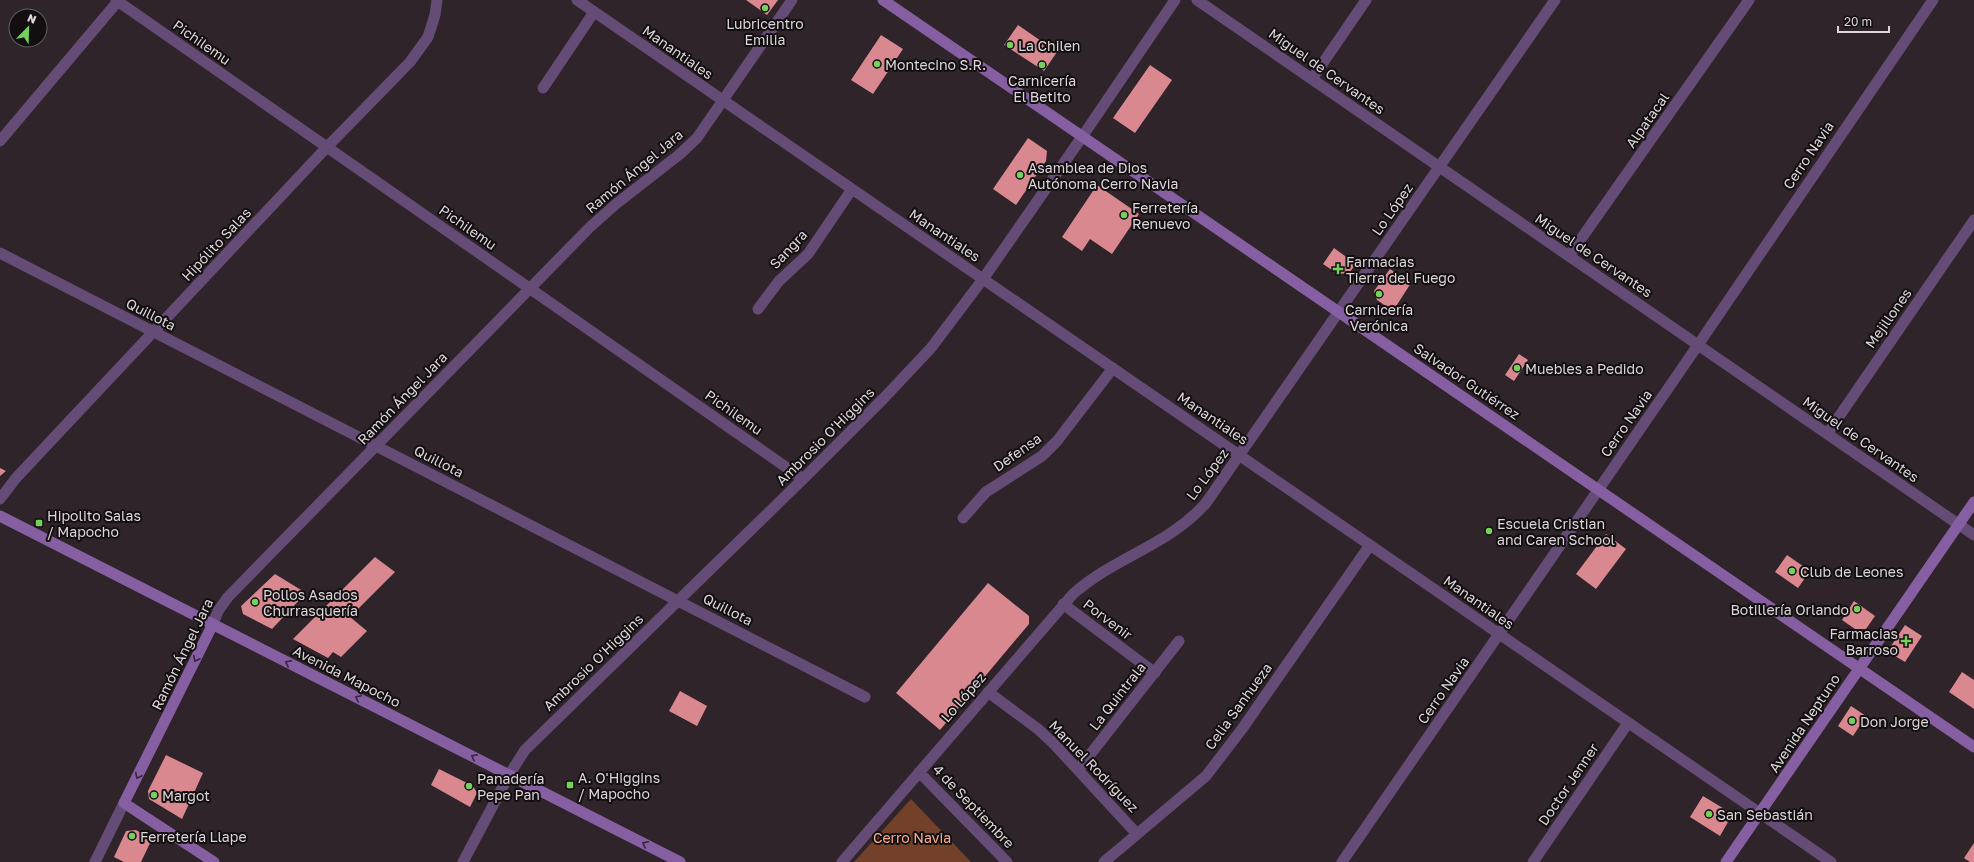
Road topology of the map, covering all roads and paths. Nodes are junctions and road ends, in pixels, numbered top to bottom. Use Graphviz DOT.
graph roads {
  1 [pos="118,0"];
  2 [pos="437,0"];
  3 [pos="577,0"];
  4 [pos="792,0"];
  5 [pos="883,0"];
  6 [pos="1175,0"];
  7 [pos="1197,0"];
  8 [pos="1366,0"];
  9 [pos="1555,0"];
  10 [pos="1749,0"];
  11 [pos="1933,0"];
  12 [pos="594,12"];
  13 [pos="1312,79"];
  14 [pos="543,88"];
  15 [pos="723,100"];
  16 [pos="1082,137"];
  17 [pos="0,141"];
  18 [pos="327,147"];
  19 [pos="1440,167"];
  20 [pos="852,189"];
  21 [pos="1974,220"];
  22 [pos="0,253"];
  23 [pos="1569,256"];
  24 [pos="983,279"];
  25 [pos="530,289"];
  26 [pos="758,309"];
  27 [pos="1339,313"];
  28 [pos="154,332"];
  29 [pos="1698,345"];
  30 [pos="1113,368"];
  31 [pos="1827,434"];
  32 [pos="376,446"];
  33 [pos="1240,455"];
  34 [pos="803,479"];
  35 [pos="1599,489"];
  36 [pos="0,499"];
  37 [pos="1974,502"];
  38 [pos="0,516"];
  39 [pos="963,518"];
  40 [pos="1959,524"];
  41 [pos="1974,535"];
  42 [pos="1370,545"];
  43 [pos="678,601"];
  44 [pos="1063,604"];
  45 [pos="214,624"];
  46 [pos="1499,634"];
  47 [pos="1179,641"];
  48 [pos="1859,668"];
  49 [pos="1155,673"];
  50 [pos="988,692"];
  51 [pos="865,697"];
  52 [pos="1628,723"];
  53 [pos="1974,746"];
  54 [pos="1078,770"];
  55 [pos="919,772"];
  56 [pos="509,775"];
  57 [pos="124,803"];
  58 [pos="1760,813"];
  59 [pos="1137,834"];
  60 [pos="95,862"];
  61 [pos="214,862"];
  62 [pos="463,862"];
  63 [pos="680,862"];
  64 [pos="842,862"];
  65 [pos="1007,862"];
  66 [pos="1104,862"];
  67 [pos="1342,862"];
  68 [pos="1533,862"];
  69 [pos="1726,862"];
  70 [pos="1831,862"];
  1 -- 17 [label="street"];
  1 -- 18 [label="street, Pichilemu"];
  2 -- 18 [label="street, Hipólito Salas"];
  3 -- 12 [label="street, Manantiales"];
  4 -- 15 [label="street, Ramón Ángel Jara"];
  5 -- 16 [label="main road, Salvador Gutiérrez"];
  6 -- 16 [label="street, Ambrosio O'Higgins"];
  7 -- 13 [label="street, Miguel de Cervantes"];
  8 -- 13 [label="street"];
  9 -- 19 [label="street, Lo López"];
  10 -- 23 [label="street, Alpatacal"];
  11 -- 29 [label="street, Cerro Navia"];
  12 -- 14 [label="street"];
  12 -- 15 [label="street, Manantiales"];
  13 -- 19 [label="street, Miguel de Cervantes"];
  15 -- 20 [label="street, Manantiales"];
  15 -- 25 [label="street, Ramón Ángel Jara"];
  16 -- 24 [label="street, Ambrosio O'Higgins"];
  16 -- 27 [label="main road, Salvador Gutiérrez"];
  18 -- 25 [label="street, Pichilemu"];
  18 -- 28 [label="street, Hipólito Salas"];
  19 -- 23 [label="street, Miguel de Cervantes"];
  19 -- 27 [label="street, Lo López"];
  20 -- 24 [label="street, Manantiales"];
  20 -- 26 [label="street, Sangra"];
  21 -- 31 [label="street, Mejillones"];
  22 -- 28 [label="street, Quillota"];
  23 -- 29 [label="street, Miguel de Cervantes"];
  24 -- 30 [label="street, Manantiales"];
  24 -- 34 [label="street, Ambrosio O'Higgins"];
  25 -- 32 [label="street, Ramón Ángel Jara"];
  25 -- 34 [label="street, Pichilemu"];
  27 -- 33 [label="street, Lo López"];
  27 -- 35 [label="main road, Salvador Gutiérrez"];
  28 -- 32 [label="street, Quillota"];
  28 -- 36 [label="street, Hipólito Salas"];
  29 -- 31 [label="street, Miguel de Cervantes"];
  29 -- 35 [label="street, Cerro Navia"];
  30 -- 33 [label="street, Manantiales"];
  30 -- 39 [label="street, Defensa"];
  31 -- 40 [label="street, Miguel de Cervantes"];
  32 -- 43 [label="street, Quillota"];
  32 -- 45 [label="street, Ramón Ángel Jara"];
  33 -- 42 [label="street, Manantiales"];
  33 -- 44 [label="street, Lo López"];
  34 -- 43 [label="street, Ambrosio O'Higgins"];
  35 -- 46 [label="street, Cerro Navia"];
  35 -- 48 [label="main road, Salvador Gutiérrez"];
  37 -- 40 [label="main road, Avenida Neptuno"];
  38 -- 45 [label="main road, Avenida Mapocho"];
  40 -- 41 [label="street, Miguel de Cervantes"];
  40 -- 48 [label="main road, Avenida Neptuno"];
  42 -- 46 [label="street, Manantiales"];
  42 -- 59 [label="street, Celia Sanhueza"];
  43 -- 51 [label="street, Quillota"];
  43 -- 56 [label="street, Ambrosio O'Higgins"];
  44 -- 49 [label="street, Porvenir"];
  44 -- 50 [label="street, Lo López"];
  56 -- 45 [label="main road, Avenida Mapocho, one-way"];
  45 -- 57 [label="main road, Ramón Ángel Jara, one-way"];
  46 -- 52 [label="street, Manantiales"];
  46 -- 67 [label="street, Cerro Navia"];
  47 -- 49 [label="street, La Quintrala"];
  48 -- 53 [label="main road, Salvador Gutiérrez"];
  48 -- 58 [label="main road, Avenida Neptuno"];
  49 -- 54 [label="street, La Quintrala"];
  50 -- 54 [label="street, Manuel Rodríguez"];
  50 -- 55 [label="street, Lo López"];
  52 -- 58 [label="street, Manantiales"];
  52 -- 68 [label="street, Doctor Jenner"];
  54 -- 59 [label="street, Manuel Rodríguez"];
  55 -- 64 [label="street, Lo López"];
  55 -- 65 [label="street, 4 de Septiembre"];
  56 -- 62 [label="street, Ambrosio O'Higgins"];
  63 -- 56 [label="main road, Avenida Mapocho, one-way"];
  57 -- 60 [label="street, Ramón Ángel Jara"];
  57 -- 61 [label="main road"];
  58 -- 69 [label="main road, Avenida Neptuno"];
  58 -- 70 [label="street, Manantiales"];
  59 -- 66 [label="street, Celia Sanhueza"];
}
